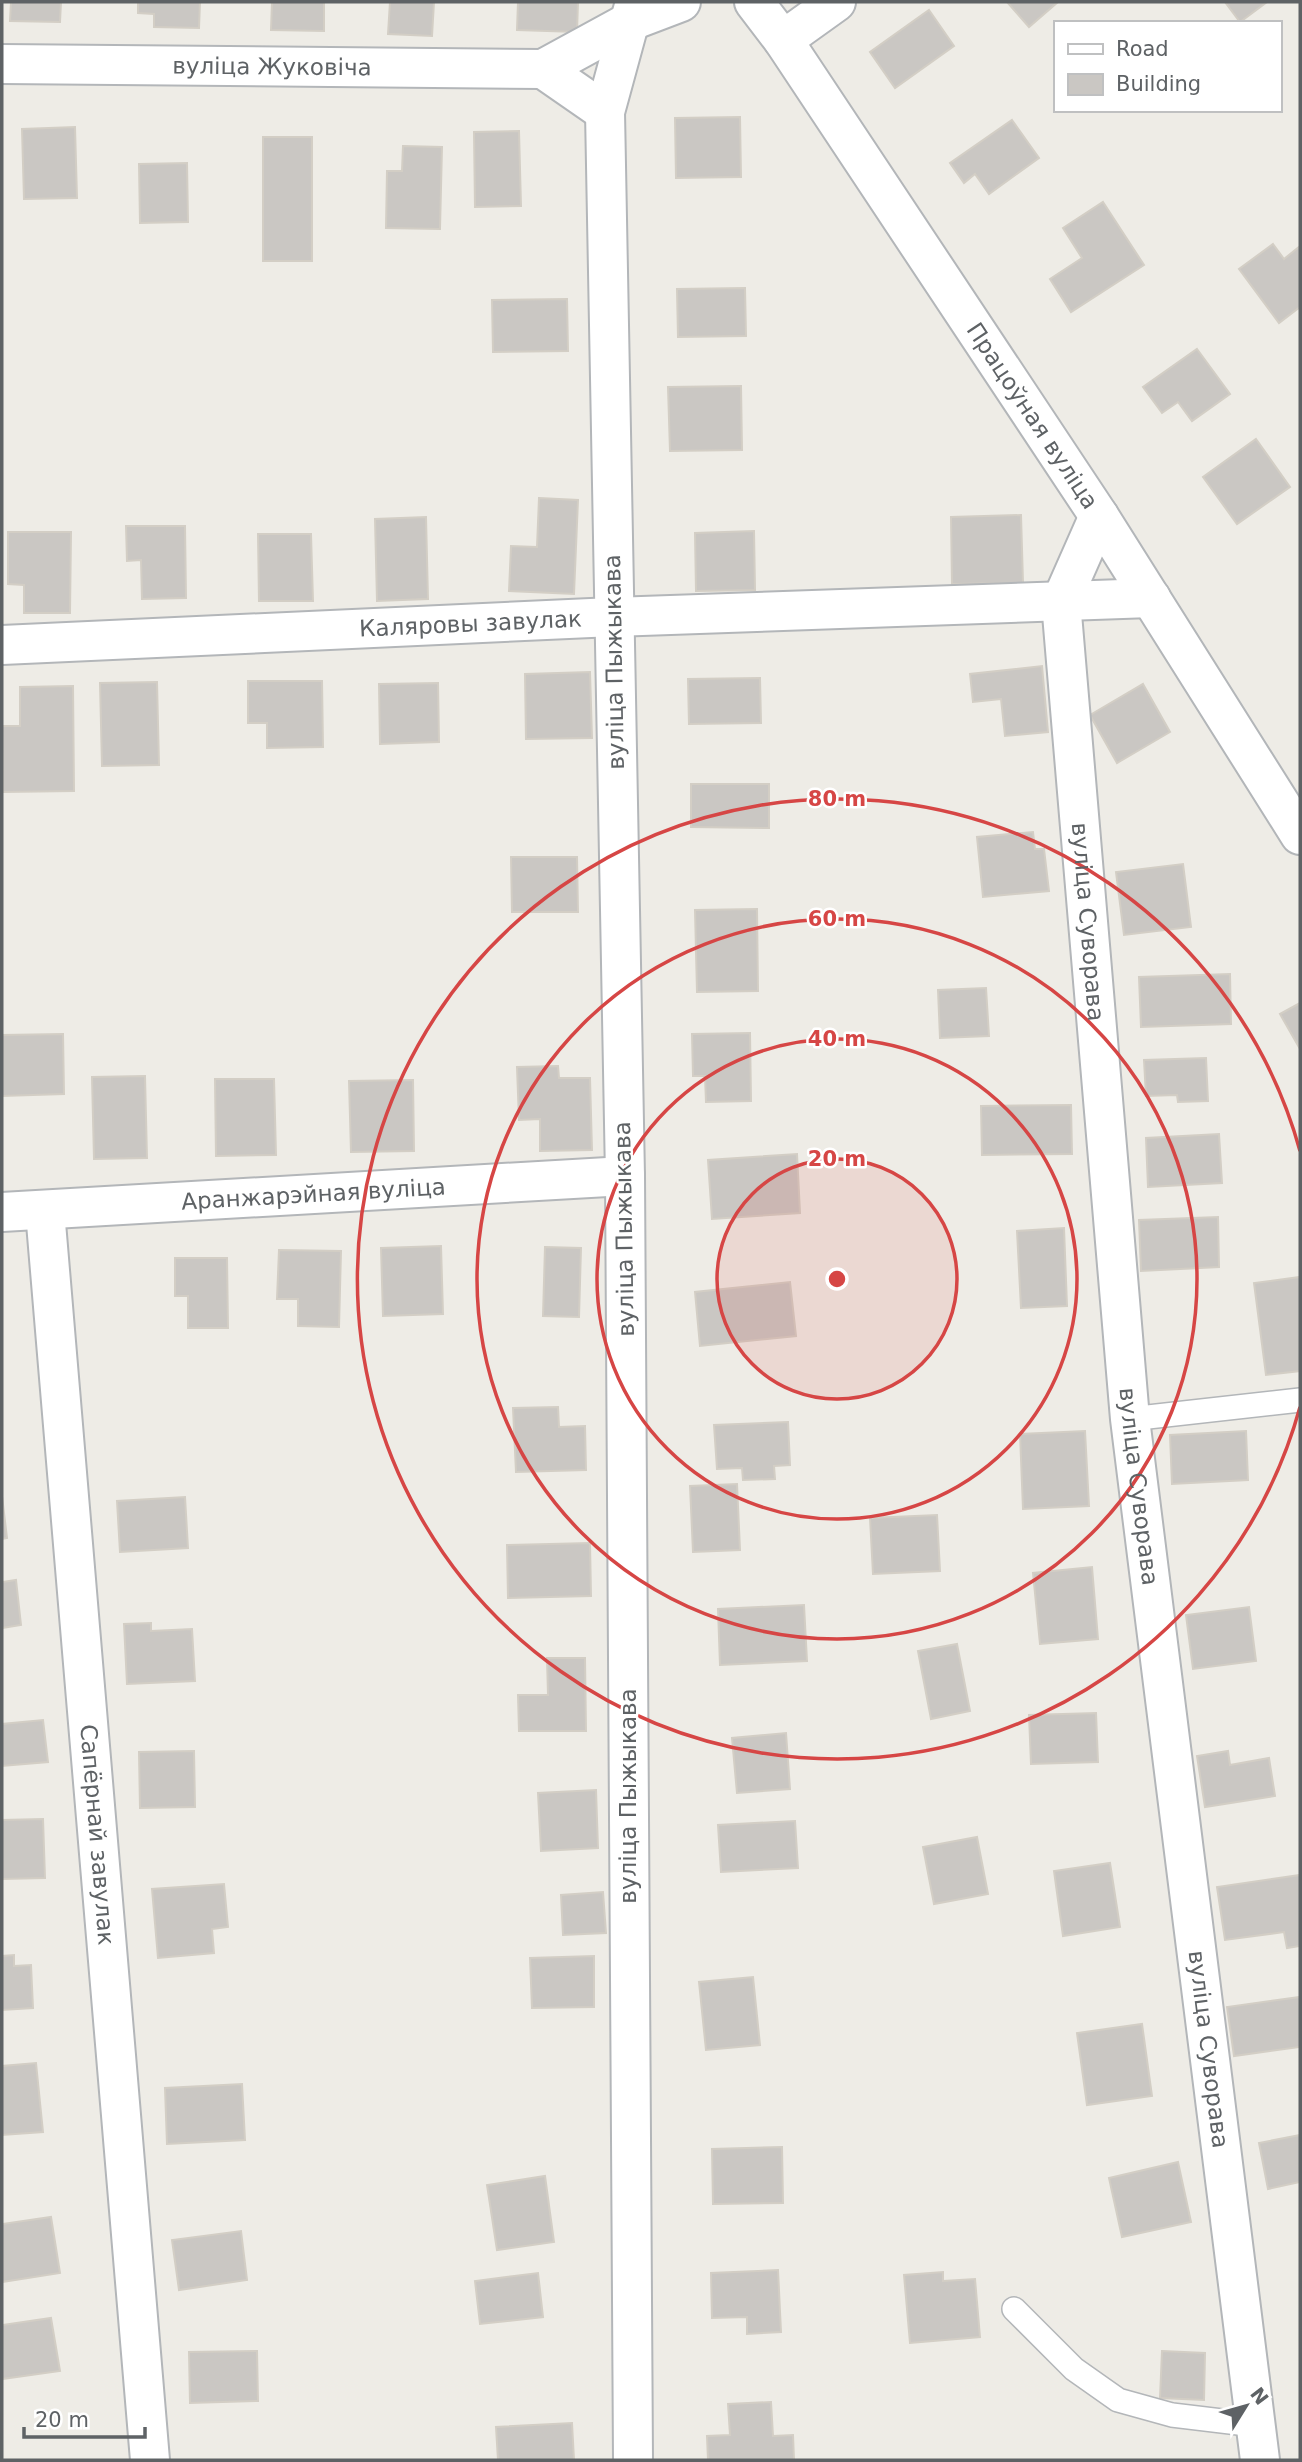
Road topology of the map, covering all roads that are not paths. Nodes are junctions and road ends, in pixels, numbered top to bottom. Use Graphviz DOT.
graph roads {
  1 [pos="681,2"];
  2 [pos="754,2"];
  3 [pos="836,2"];
  4 [pos="633,11"];
  5 [pos="783,40"];
  6 [pos="2,64"];
  7 [pos="542,69"];
  8 [pos="605,112"];
  9 [pos="1099,516"];
  10 [pos="1151,598"];
  11 [pos="1061,602"];
  12 [pos="613,617"];
  13 [pos="2,645"];
  14 [pos="1300,835"];
  15 [pos="625,1176"];
  16 [pos="45,1211"];
  17 [pos="2,1212"];
  18 [pos="1300,1399"];
  19 [pos="1130,1419"];
  20 [pos="1014,2309"];
  21 [pos="1257,2443"];
  22 [pos="150,2460"];
  23 [pos="633,2460"];
  1 -- 4 [label="street, вуліца Жуковіча"];
  2 -- 5 [label="street, Працоўная вуліца"];
  3 -- 5 [label="street"];
  4 -- 7 [label="street, вуліца Жуковіча"];
  4 -- 8 [label="street, вуліца Пыжыкава"];
  5 -- 9 [label="street, Працоўная вуліца"];
  6 -- 7 [label="street, вуліца Жуковіча"];
  7 -- 8 [label="street"];
  8 -- 12 [label="street, вуліца Пыжыкава"];
  9 -- 10 [label="street, Працоўная вуліца"];
  9 -- 11 [label="street, вуліца Суворава"];
  10 -- 11 [label="street, Каляровы завулак"];
  10 -- 14 [label="street, Працоўная вуліца"];
  11 -- 12 [label="street, Каляровы завулак"];
  11 -- 19 [label="street, вуліца Суворава"];
  12 -- 13 [label="street, Каляровы завулак"];
  12 -- 15 [label="street, вуліца Пыжыкава"];
  15 -- 16 [label="street, Аранжарэйная вуліца"];
  15 -- 23 [label="street, вуліца Пыжыкава"];
  16 -- 17 [label="street, Аранжарэйная вуліца"];
  16 -- 22 [label="street, Сапёрнай завулак"];
  18 -- 19 [label="lane"];
  19 -- 21 [label="street, вуліца Суворава"];
  20 -- 21 [label="lane"];
}
